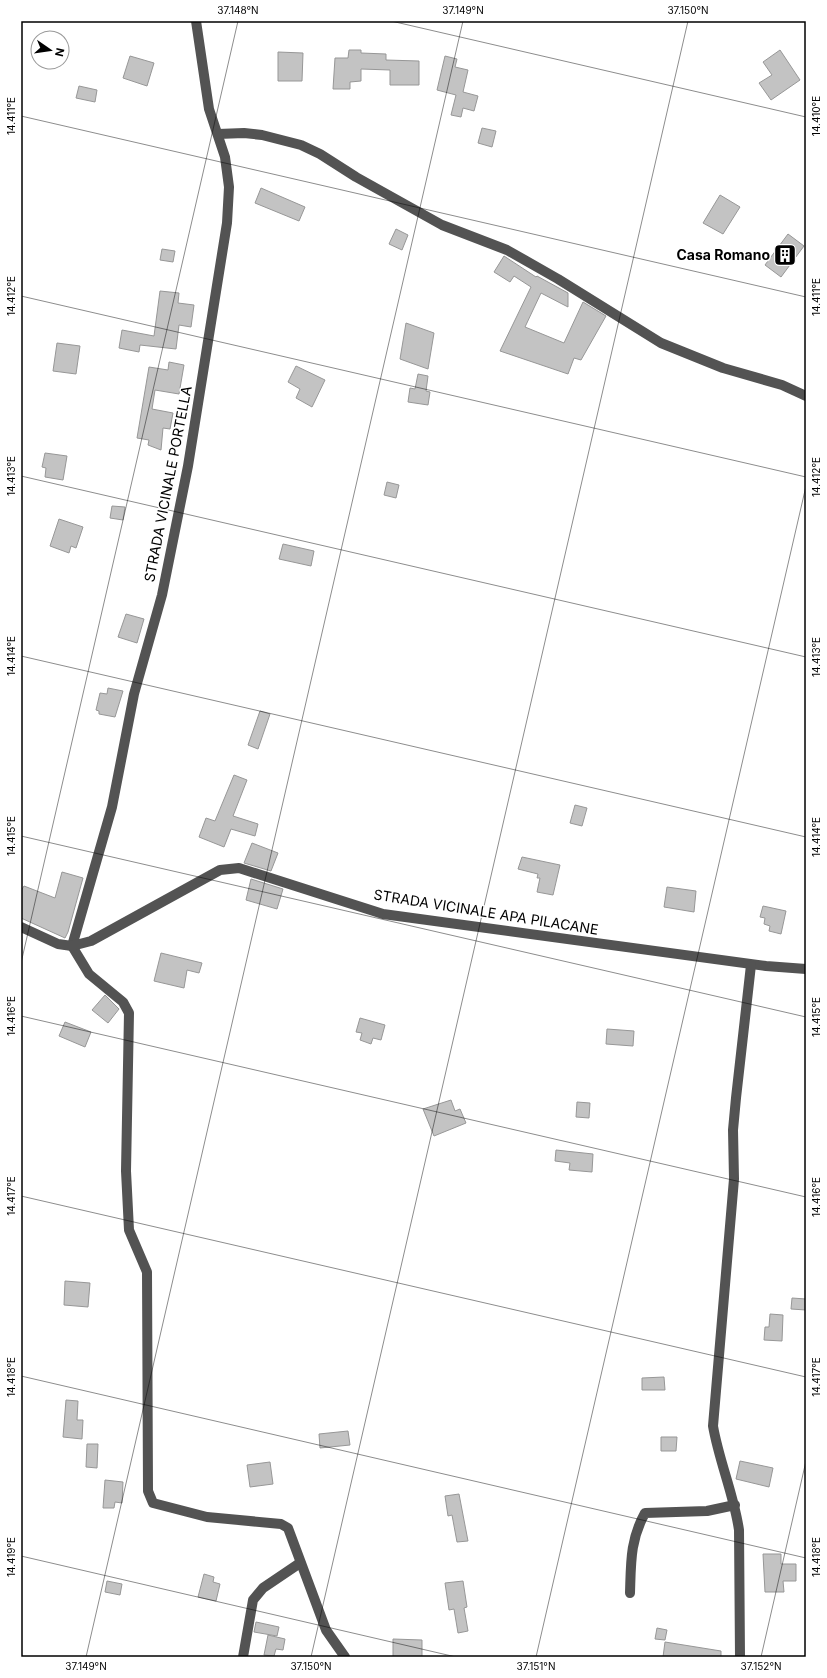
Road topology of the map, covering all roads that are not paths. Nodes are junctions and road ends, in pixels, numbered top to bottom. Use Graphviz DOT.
graph roads {
  1 [pos="196,21"];
  2 [pos="218,134"];
  3 [pos="806,396"];
  4 [pos="21,927"];
  5 [pos="72,946"];
  6 [pos="751,964"];
  7 [pos="806,969"];
  8 [pos="735,1506"];
  9 [pos="300,1563"];
  10 [pos="630,1593"];
  11 [pos="243,1657"];
  12 [pos="345,1657"];
  13 [pos="740,1657"];
  1 -- 2 [label="street, STRADA VICINALE PORTELLA"];
  2 -- 3 [label="street"];
  2 -- 5 [label="street, STRADA VICINALE PORTELLA"];
  4 -- 5 [label="street, STRADA VICINALE APA PILACANE"];
  5 -- 6 [label="street, STRADA VICINALE APA PILACANE"];
  5 -- 9 [label="street"];
  6 -- 7 [label="street, STRADA VICINALE APA PILACANE"];
  6 -- 8 [label="street"];
  8 -- 10 [label="street"];
  8 -- 13 [label="street"];
  9 -- 11 [label="street"];
  9 -- 12 [label="street"];
}
